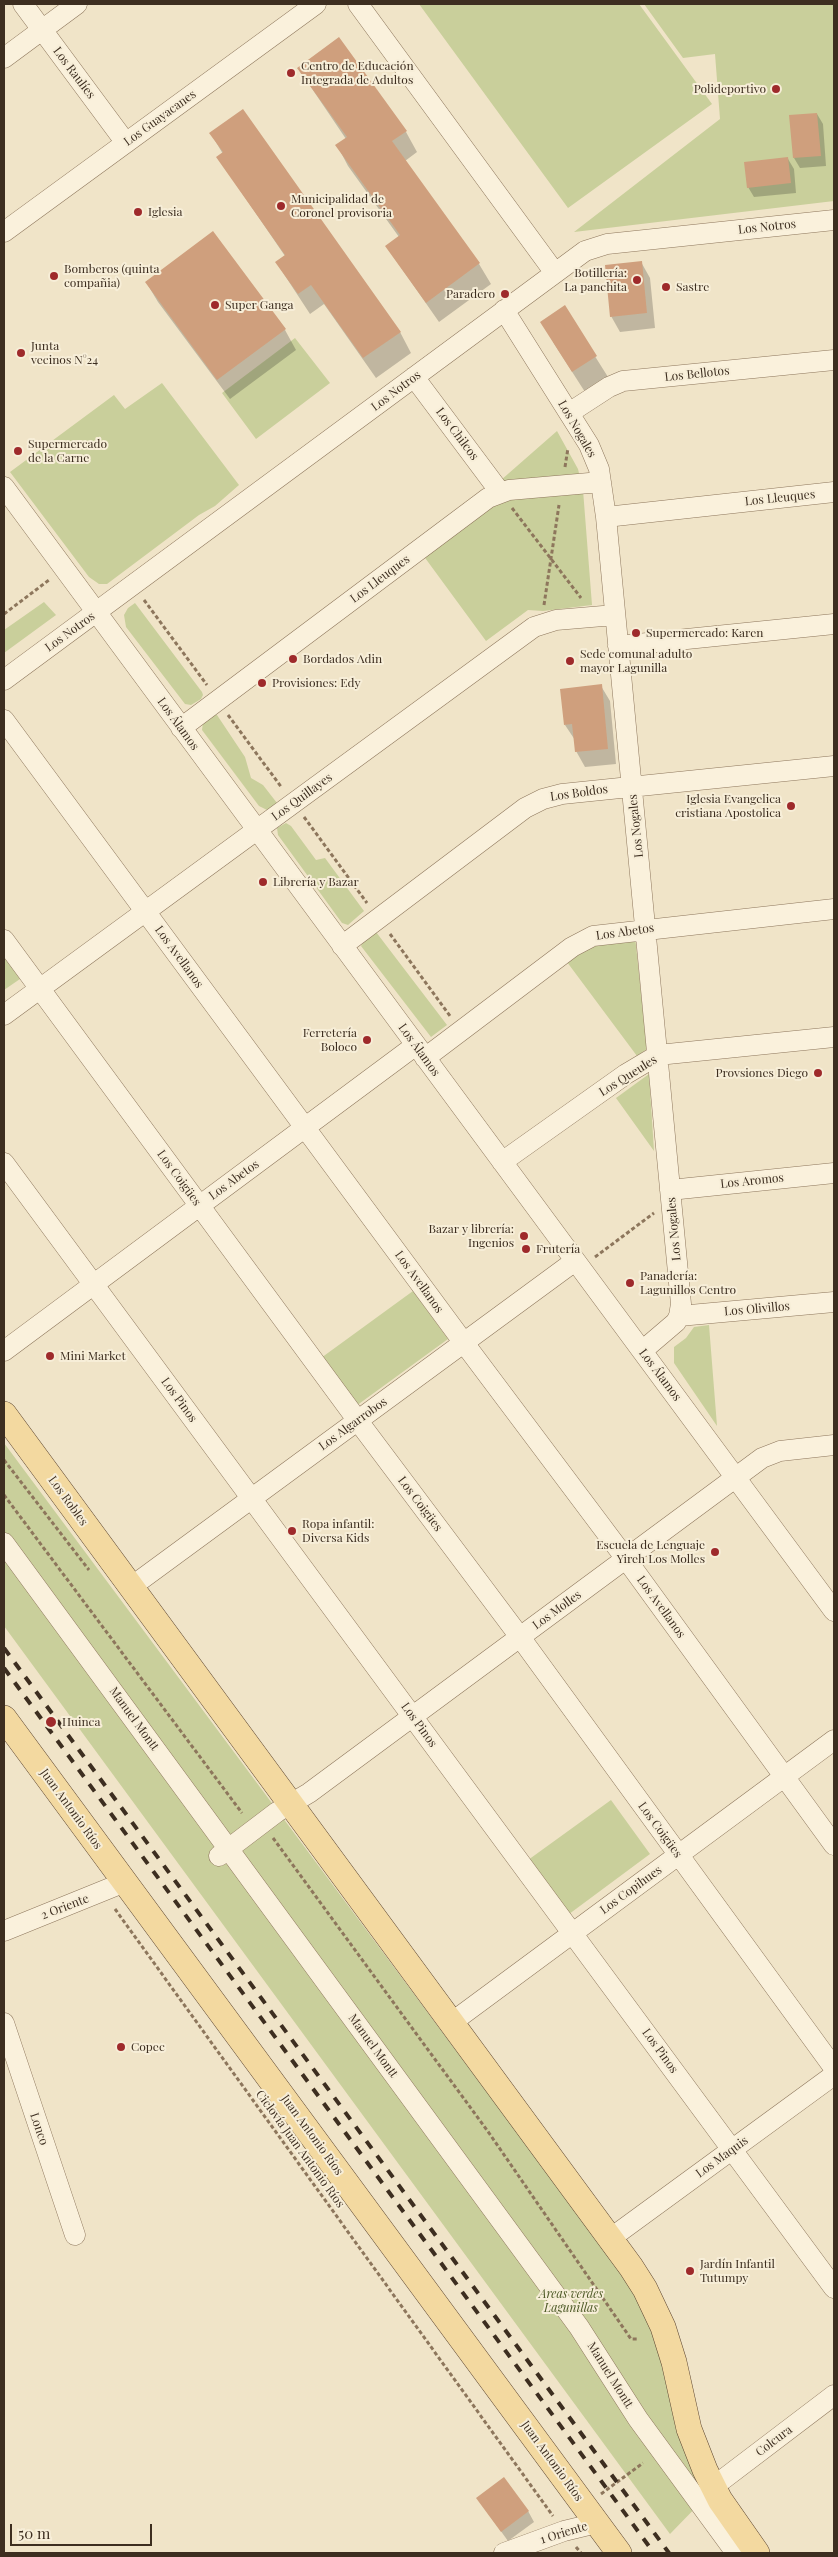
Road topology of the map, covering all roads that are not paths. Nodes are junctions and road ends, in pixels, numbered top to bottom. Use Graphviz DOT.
graph roads {
  1 [pos="23,4"];
  2 [pos="77,4"];
  3 [pos="316,4"];
  4 [pos="358,4"];
  5 [pos="42,30"];
  6 [pos="4,58"];
  7 [pos="126,143"];
  8 [pos="834,220"];
  9 [pos="4,232"];
  10 [pos="555,273"];
  11 [pos="504,310"];
  12 [pos="834,360"];
  13 [pos="414,377"];
  14 [pos="569,413"];
  15 [pos="601,482"];
  16 [pos="4,487"];
  17 [pos="500,492"];
  18 [pos="834,492"];
  19 [pos="606,517"];
  20 [pos="96,613"];
  21 [pos="605,616"];
  22 [pos="834,624"];
  23 [pos="618,646"];
  24 [pos="4,680"];
  25 [pos="4,720"];
  26 [pos="181,728"];
  27 [pos="834,766"];
  28 [pos="632,787"];
  29 [pos="256,830"];
  30 [pos="834,908"];
  31 [pos="145,912"];
  32 [pos="646,928"];
  33 [pos="4,940"];
  34 [pos="342,946"];
  35 [pos="40,989"];
  36 [pos="4,1015"];
  37 [pos="834,1037"];
  38 [pos="420,1052"];
  39 [pos="658,1055"];
  40 [pos="305,1128"];
  41 [pos="502,1162"];
  42 [pos="4,1163"];
  43 [pos="834,1172"];
  44 [pos="671,1195"];
  45 [pos="199,1206"];
  46 [pos="578,1265"];
  47 [pos="94,1284"];
  48 [pos="834,1302"];
  49 [pos="679,1316"];
  50 [pos="464,1343"];
  51 [pos="4,1351"];
  52 [pos="642,1351"];
  53 [pos="4,1414"];
  54 [pos="358,1421"];
  55 [pos="834,1446"];
  56 [pos="736,1478"];
  57 [pos="252,1499"];
  58 [pos="4,1543"];
  59 [pos="626,1559"];
  60 [pos="4,1562"];
  61 [pos="131,1588"];
  62 [pos="834,1611"];
  63 [pos="520,1637"];
  64 [pos="412,1717"];
  65 [pos="4,1718"];
  66 [pos="834,1740"];
  67 [pos="784,1777"];
  68 [pos="281,1811"];
  69 [pos="834,1845"];
  70 [pos="223,1852"];
  71 [pos="678,1855"];
  72 [pos="114,1887"];
  73 [pos="4,1930"];
  74 [pos="572,1933"];
  75 [pos="451,2023"];
  76 [pos="4,2024"];
  77 [pos="834,2068"];
  78 [pos="834,2075"];
  79 [pos="732,2150"];
  80 [pos="75,2235"];
  81 [pos="611,2238"];
  82 [pos="834,2288"];
  83 [pos="834,2395"];
  84 [pos="713,2487"];
  85 [pos="591,2514"];
  86 [pos="504,2553"];
  87 [pos="619,2553"];
  88 [pos="722,2553"];
  89 [pos="736,2553"];
  90 [pos="757,2553"];
  1 -- 5 [label="street, Los Raulíes"];
  2 -- 5 [label="street"];
  3 -- 7 [label="street, Los Guayacanes"];
  4 -- 10 [label="street"];
  5 -- 6 [label="street"];
  5 -- 7 [label="street, Los Raulíes"];
  7 -- 9 [label="street, Los Guayacanes"];
  8 -- 10 [label="street, Los Notros"];
  10 -- 11 [label="street, Los Notros"];
  11 -- 13 [label="street, Los Notros"];
  11 -- 14 [label="street, Los Nogales"];
  12 -- 14 [label="street, Los Bellotos"];
  13 -- 17 [label="street, Los Chilcos"];
  13 -- 20 [label="street, Los Notros"];
  14 -- 15 [label="street, Los Nogales"];
  15 -- 17 [label="street, Los Lleuques"];
  15 -- 19 [label="street, Los Nogales"];
  16 -- 20 [label="street, Los Álamos"];
  17 -- 26 [label="street, Los Lleuques"];
  18 -- 19 [label="street, Los Lleuques"];
  19 -- 21 [label="street, Los Nogales"];
  20 -- 24 [label="street, Los Notros"];
  20 -- 26 [label="street, Los Álamos"];
  21 -- 23 [label="street, Los Nogales"];
  21 -- 29 [label="street, Los Quillayes"];
  22 -- 23 [label="street"];
  23 -- 28 [label="street, Los Nogales"];
  25 -- 31 [label="street, Los Avellanos"];
  26 -- 29 [label="street, Los Álamos"];
  27 -- 28 [label="street, Los Boldos"];
  28 -- 32 [label="street, Los Nogales"];
  28 -- 34 [label="street, Los Boldos"];
  29 -- 31 [label="street, Los Quillayes"];
  29 -- 34 [label="street, Los Álamos"];
  30 -- 32 [label="street, Los Abetos"];
  31 -- 35 [label="street, Los Quillayes"];
  31 -- 40 [label="street, Los Avellanos"];
  32 -- 38 [label="street, Los Abetos"];
  32 -- 39 [label="street, Los Nogales"];
  33 -- 35 [label="street, Los Coigües"];
  34 -- 38 [label="street, Los Álamos"];
  35 -- 36 [label="street, Los Quillayes"];
  35 -- 45 [label="street, Los Coigües"];
  37 -- 39 [label="street, Los Queules"];
  38 -- 40 [label="street, Los Abetos"];
  38 -- 41 [label="street, Los Álamos"];
  39 -- 41 [label="street, Los Queules"];
  39 -- 44 [label="street, Los Nogales"];
  40 -- 45 [label="street, Los Abetos"];
  40 -- 50 [label="street, Los Avellanos"];
  41 -- 46 [label="street, Los Álamos"];
  42 -- 47 [label="street, Los Pinos"];
  43 -- 44 [label="street, Los Aromos"];
  44 -- 49 [label="street, Los Nogales"];
  45 -- 47 [label="street, Los Abetos"];
  45 -- 54 [label="street, Los Coigües"];
  46 -- 50 [label="street, Los Algarrobos"];
  46 -- 52 [label="street, Los Álamos"];
  47 -- 51 [label="street, Los Abetos"];
  47 -- 57 [label="street, Los Pinos"];
  48 -- 49 [label="street, Los Olivillos"];
  49 -- 52 [label="street"];
  50 -- 54 [label="street, Los Algarrobos"];
  50 -- 59 [label="street, Los Avellanos"];
  52 -- 56 [label="street, Los Álamos"];
  53 -- 61 [label="main road, Los Robles"];
  54 -- 57 [label="street, Los Algarrobos"];
  54 -- 63 [label="street, Los Coigües"];
  55 -- 56 [label="street, Los Molles"];
  56 -- 59 [label="street, Los Molles"];
  56 -- 62 [label="street, Los Álamos"];
  57 -- 61 [label="street, Los Algarrobos"];
  57 -- 64 [label="street, Los Pinos"];
  58 -- 70 [label="street, Manuel Montt"];
  59 -- 63 [label="street, Los Molles"];
  59 -- 67 [label="street, Los Avellanos"];
  60 -- 70 [label="street, Manuel Montt"];
  61 -- 68 [label="main road"];
  63 -- 64 [label="street, Los Molles"];
  63 -- 71 [label="street, Los Coigües"];
  64 -- 68 [label="street, Los Molles"];
  64 -- 74 [label="street, Los Pinos"];
  65 -- 72 [label="main road, Juan Antonio Ríos"];
  66 -- 67 [label="street, Los Copihues"];
  67 -- 69 [label="street, Los Avellanos"];
  67 -- 71 [label="street, Los Copihues"];
  68 -- 70 [label="street, Los Molles"];
  68 -- 75 [label="main road"];
  70 -- 88 [label="street, Manuel Montt"];
  70 -- 89 [label="street, Manuel Montt"];
  71 -- 74 [label="street, Los Copihues"];
  71 -- 77 [label="street, Los Coigües"];
  72 -- 73 [label="street, 2 Oriente"];
  72 -- 85 [label="main road, Juan Antonio Ríos"];
  74 -- 75 [label="street, Los Copihues"];
  74 -- 79 [label="street, Los Pinos"];
  75 -- 81 [label="main road"];
  76 -- 80 [label="street, Lonco"];
  78 -- 79 [label="street, Los Maquis"];
  79 -- 81 [label="street, Los Maquis"];
  79 -- 82 [label="street, Los Pinos"];
  81 -- 84 [label="main road"];
  83 -- 84 [label="street, Colcura"];
  84 -- 90 [label="main road"];
  85 -- 86 [label="street, 1 Oriente"];
  85 -- 87 [label="main road, Juan Antonio Ríos"];
}
